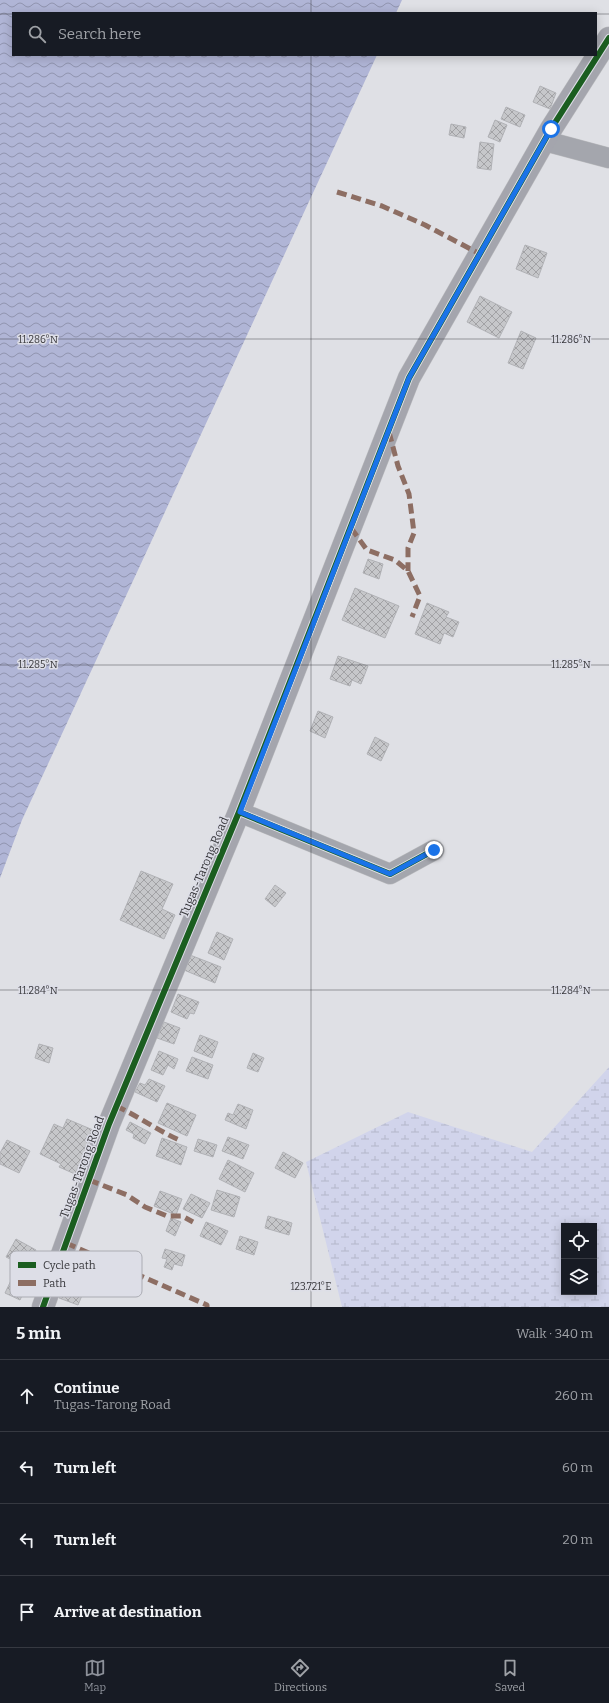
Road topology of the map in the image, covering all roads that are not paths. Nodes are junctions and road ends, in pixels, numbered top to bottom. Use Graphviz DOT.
graph roads {
  1 [pos="609,38"];
  2 [pos="545,140"];
  3 [pos="609,158"];
  4 [pos="240,812"];
  5 [pos="434,850"];
  6 [pos="63,1251"];
  7 [pos="47,1297"];
  8 [pos="43,1307"];
  1 -- 2 [label="street, Tugas-Tarong Road"];
  2 -- 3 [label="street"];
  2 -- 4 [label="street, Tugas-Tarong Road"];
  4 -- 5 [label="street"];
  4 -- 6 [label="street, Tugas-Tarong Road"];
  7 -- 8 [label="street, Tugas-Tarong Road"];
}
